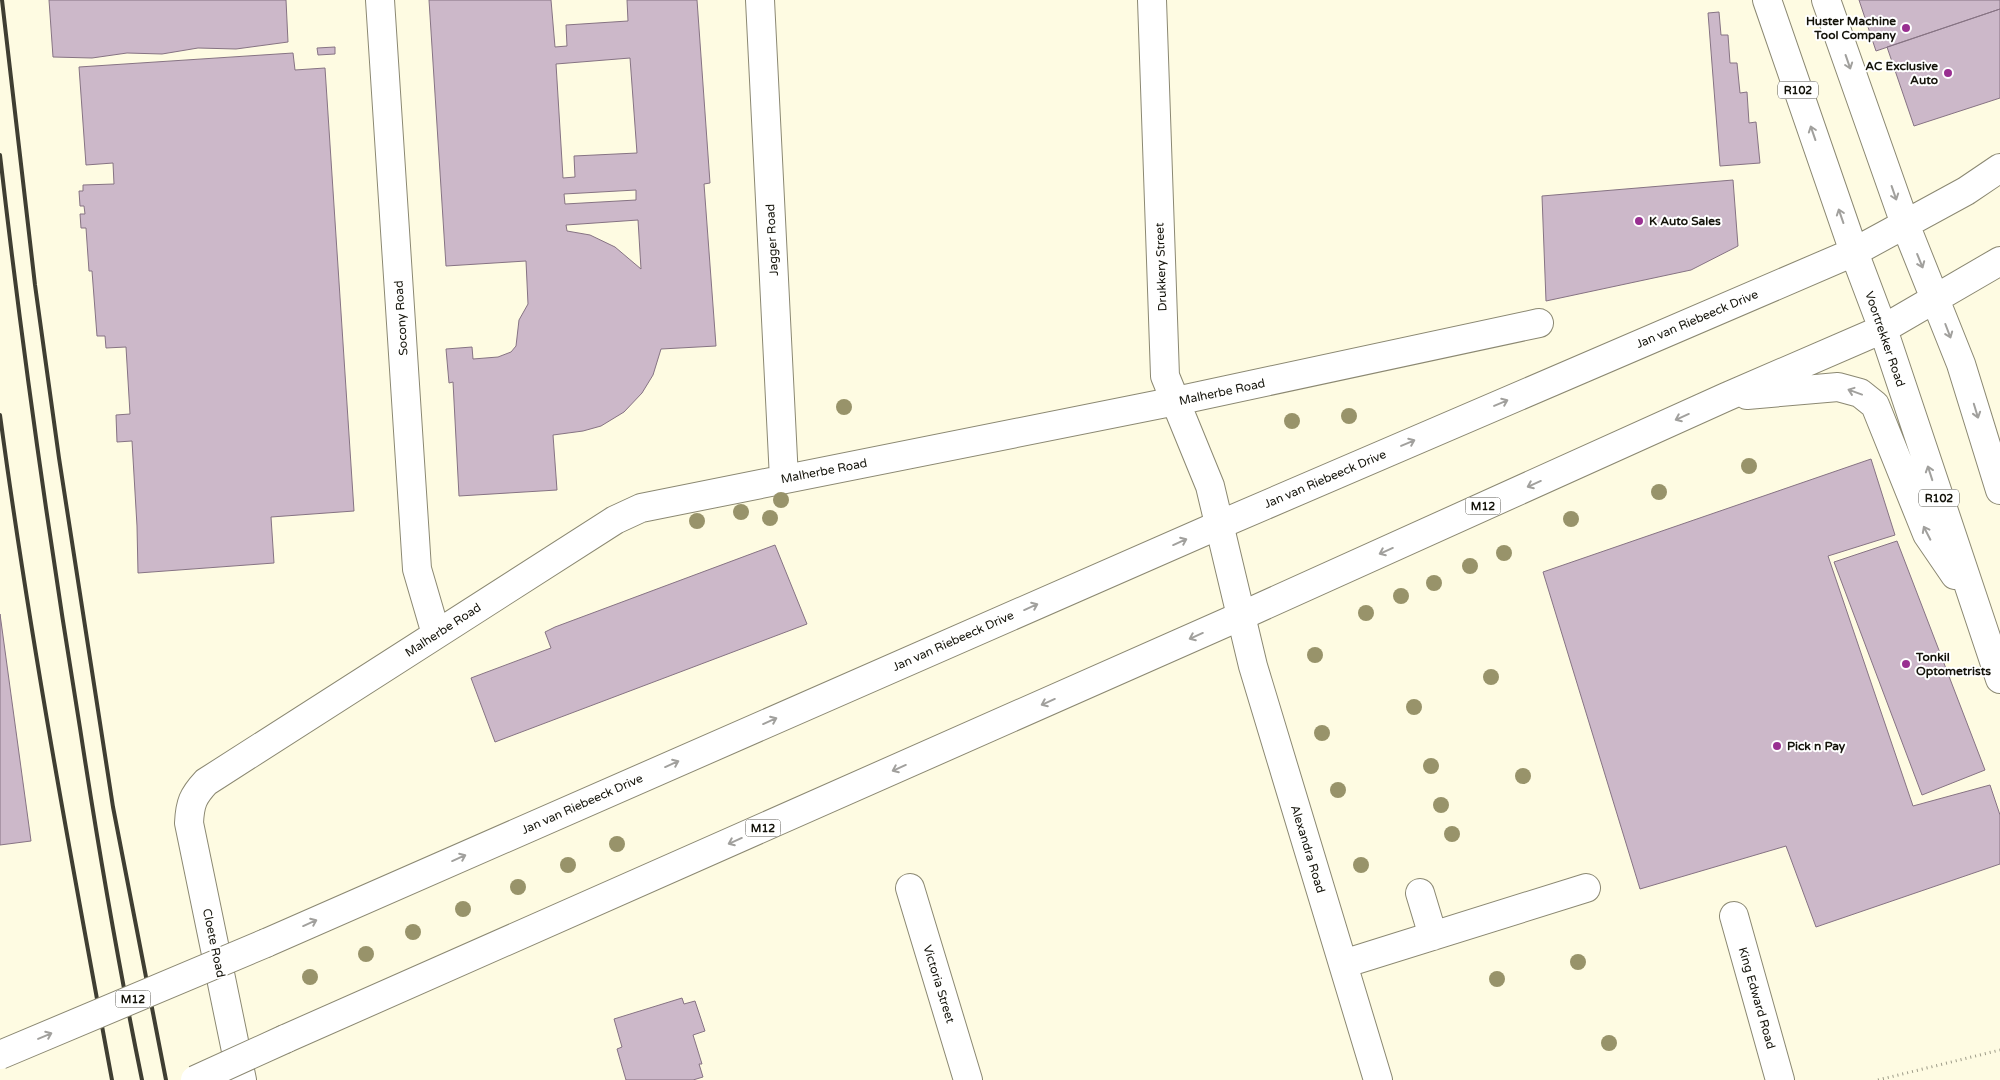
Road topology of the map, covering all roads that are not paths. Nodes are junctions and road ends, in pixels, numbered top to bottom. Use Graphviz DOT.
graph roads {
  1 [pos="380,0"];
  2 [pos="760,0"];
  3 [pos="1152,0"];
  4 [pos="1767,0"];
  5 [pos="1826,0"];
  6 [pos="2000,168"];
  7 [pos="1905,224"];
  8 [pos="1854,252"];
  9 [pos="2000,261"];
  10 [pos="1935,298"];
  11 [pos="1539,323"];
  12 [pos="1883,328"];
  13 [pos="1726,397"];
  14 [pos="1176,401"];
  15 [pos="784,479"];
  16 [pos="2000,490"];
  17 [pos="1219,525"];
  18 [pos="1973,602"];
  19 [pos="1241,616"];
  20 [pos="436,634"];
  21 [pos="2000,680"];
  22 [pos="190,805"];
  23 [pos="910,888"];
  24 [pos="1586,888"];
  25 [pos="1420,893"];
  26 [pos="1734,916"];
  27 [pos="1433,936"];
  28 [pos="1343,964"];
  29 [pos="0,1055"];
  30 [pos="195,1080"];
  31 [pos="242,1080"];
  32 [pos="968,1080"];
  33 [pos="1378,1080"];
  34 [pos="1780,1080"];
  1 -- 20 [label="main road, Socony Road"];
  2 -- 15 [label="main road, Jagger Road"];
  3 -- 14 [label="main road, Drukkery Street"];
  8 -- 4 [label="main road, Voortrekker Road / R102, one-way"];
  5 -- 7 [label="main road, one-way"];
  6 -- 7 [label="main road, M12"];
  7 -- 8 [label="main road, Jan van Riebeeck Drive / M12"];
  7 -- 10 [label="main road, one-way"];
  8 -- 12 [label="main road, Voortrekker Road / R102"];
  17 -- 8 [label="main road, Jan van Riebeeck Drive / M12, one-way"];
  9 -- 10 [label="main road, M12"];
  10 -- 12 [label="main road, M12"];
  10 -- 16 [label="main road, one-way"];
  11 -- 14 [label="main road, Malherbe Road"];
  12 -- 13 [label="main road, M12"];
  18 -- 12 [label="main road, Voortrekker Road / R102, one-way"];
  18 -- 13 [label="main road, one-way"];
  13 -- 19 [label="main road, M12, one-way"];
  14 -- 15 [label="main road, Malherbe Road"];
  14 -- 17 [label="main road, Drukkery Street"];
  15 -- 20 [label="main road, Malherbe Road"];
  17 -- 19 [label="main road, Alexandra Road"];
  29 -- 17 [label="main road, Jan van Riebeeck Drive / M12, one-way, bridge"];
  18 -- 21 [label="main road, Voortrekker Road / R102"];
  19 -- 28 [label="main road, Alexandra Road"];
  19 -- 30 [label="main road, M12, one-way, bridge"];
  20 -- 22 [label="main road, Malherbe Road"];
  22 -- 31 [label="main road, Cloete Road"];
  23 -- 32 [label="main road, Victoria Street"];
  24 -- 27 [label="main road"];
  25 -- 27 [label="main road"];
  26 -- 34 [label="main road, King Edward Road"];
  27 -- 28 [label="main road"];
  28 -- 33 [label="main road, Alexandra Road"];
}
